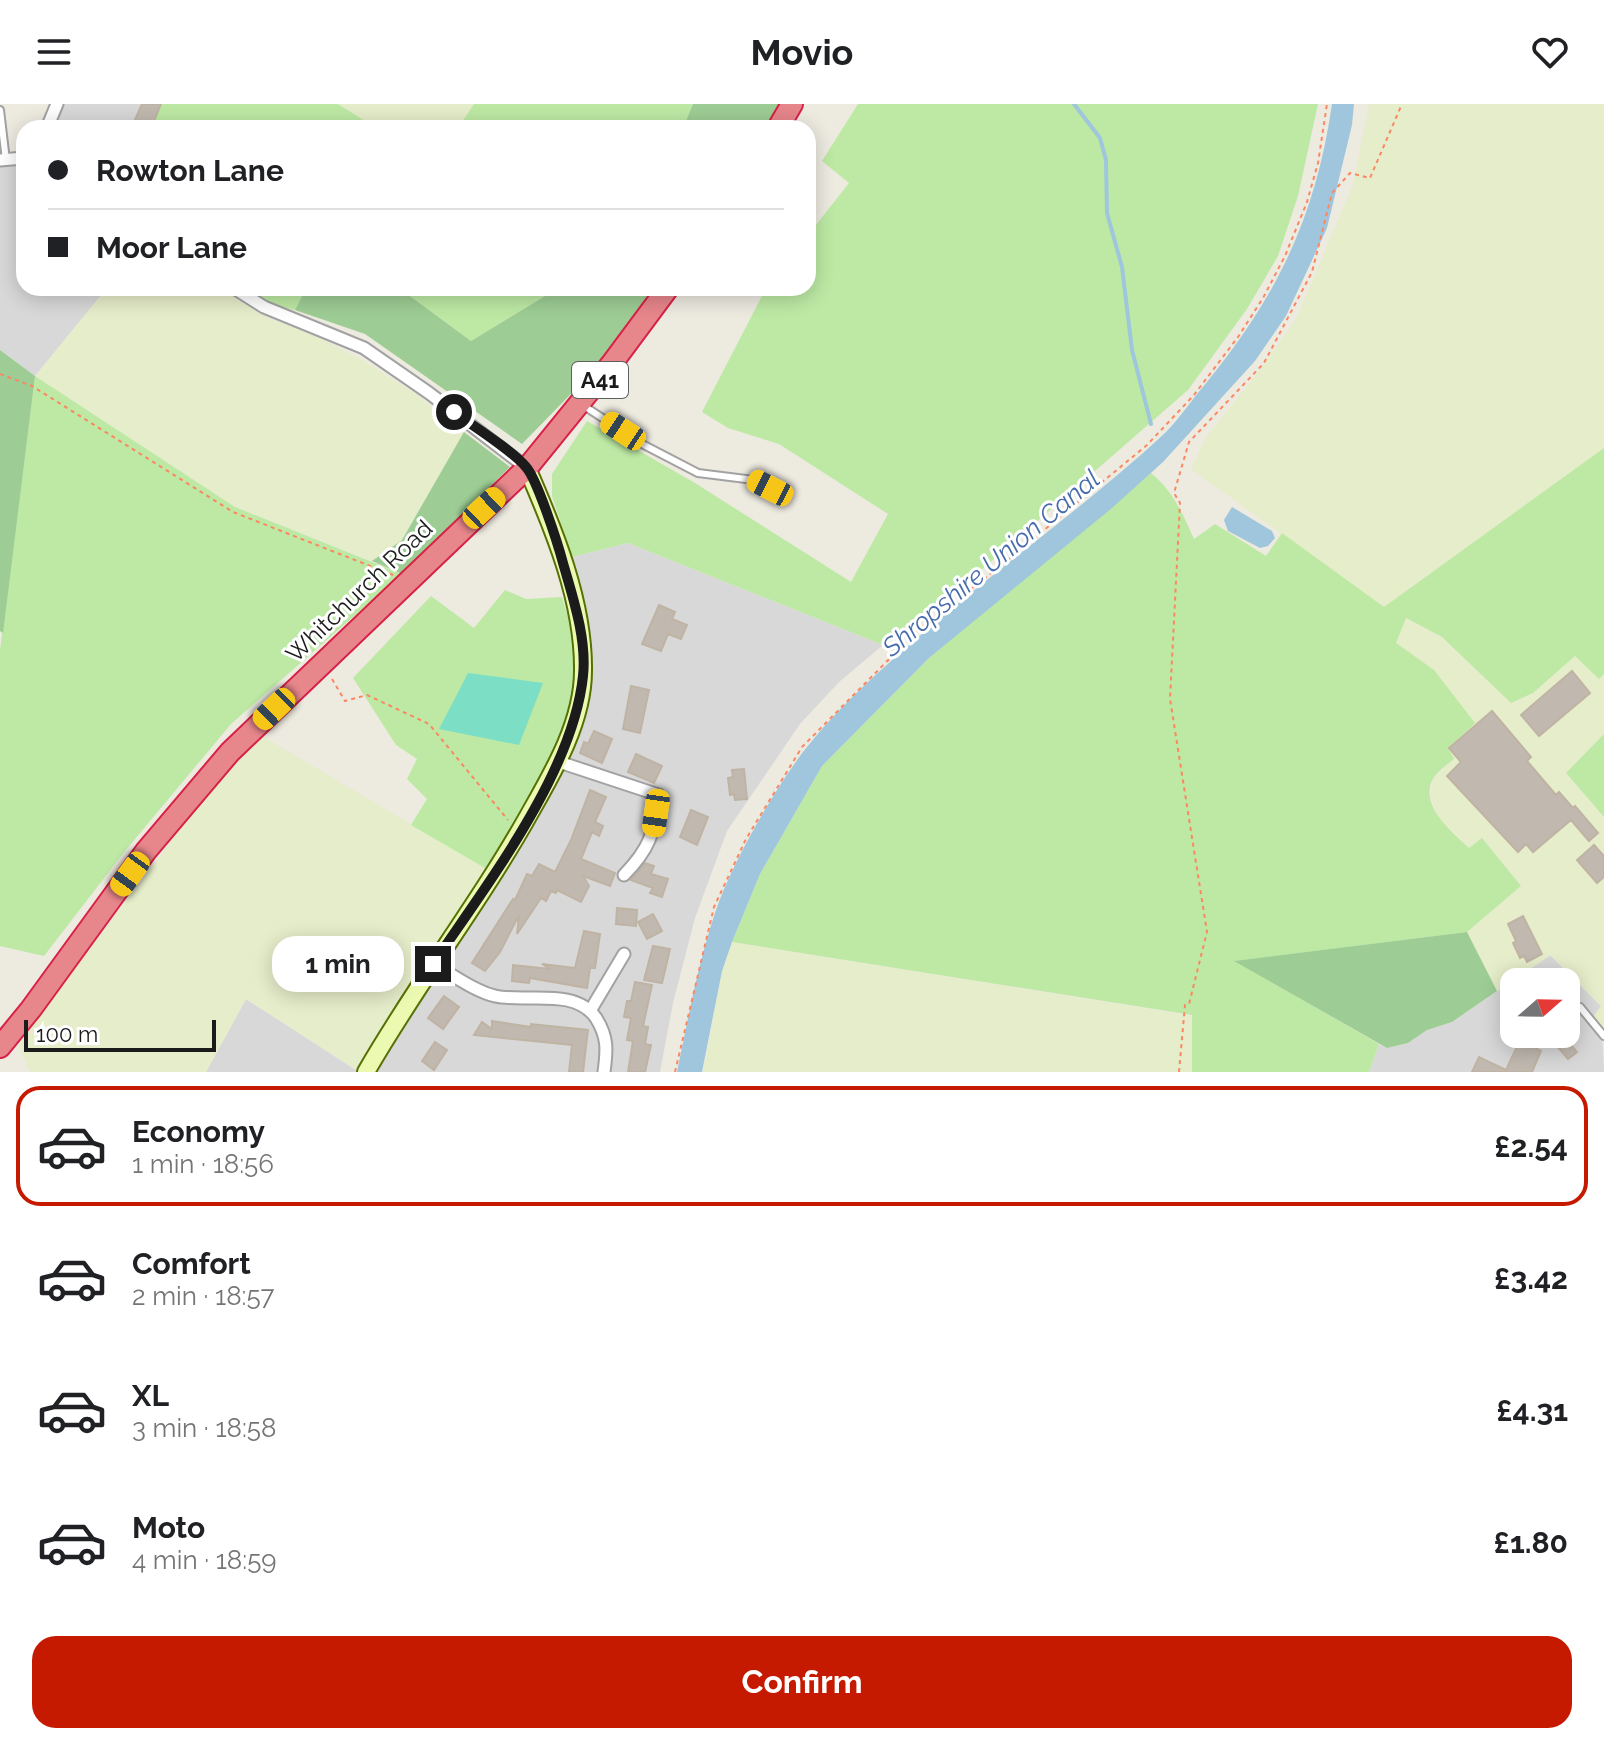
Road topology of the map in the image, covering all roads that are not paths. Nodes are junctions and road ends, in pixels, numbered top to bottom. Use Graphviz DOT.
graph roads {
  1 [pos="0,110"];
  2 [pos="3,160"];
  3 [pos="247,296"];
  4 [pos="662,296"];
  5 [pos="581,404"];
  6 [pos="527,468"];
  7 [pos="770,488"];
  8 [pos="559,762"];
  9 [pos="624,875"];
  10 [pos="624,954"];
  11 [pos="433,964"];
  12 [pos="1580,1007"];
  13 [pos="590,1011"];
  14 [pos="1604,1036"];
  15 [pos="0,1047"];
  16 [pos="366,1072"];
  17 [pos="604,1072"];
  1 -- 2 [label="lane"];
  3 -- 6 [label="street"];
  4 -- 5 [label="highway, Whitchurch Road / A41"];
  5 -- 6 [label="highway, Whitchurch Road / A41"];
  5 -- 7 [label="lane"];
  6 -- 8 [label="street"];
  6 -- 15 [label="highway, Whitchurch Road / A41"];
  8 -- 9 [label="street"];
  8 -- 11 [label="street"];
  10 -- 13 [label="street"];
  11 -- 13 [label="street"];
  11 -- 16 [label="street"];
  12 -- 14 [label="lane"];
  13 -- 17 [label="street"];
}
